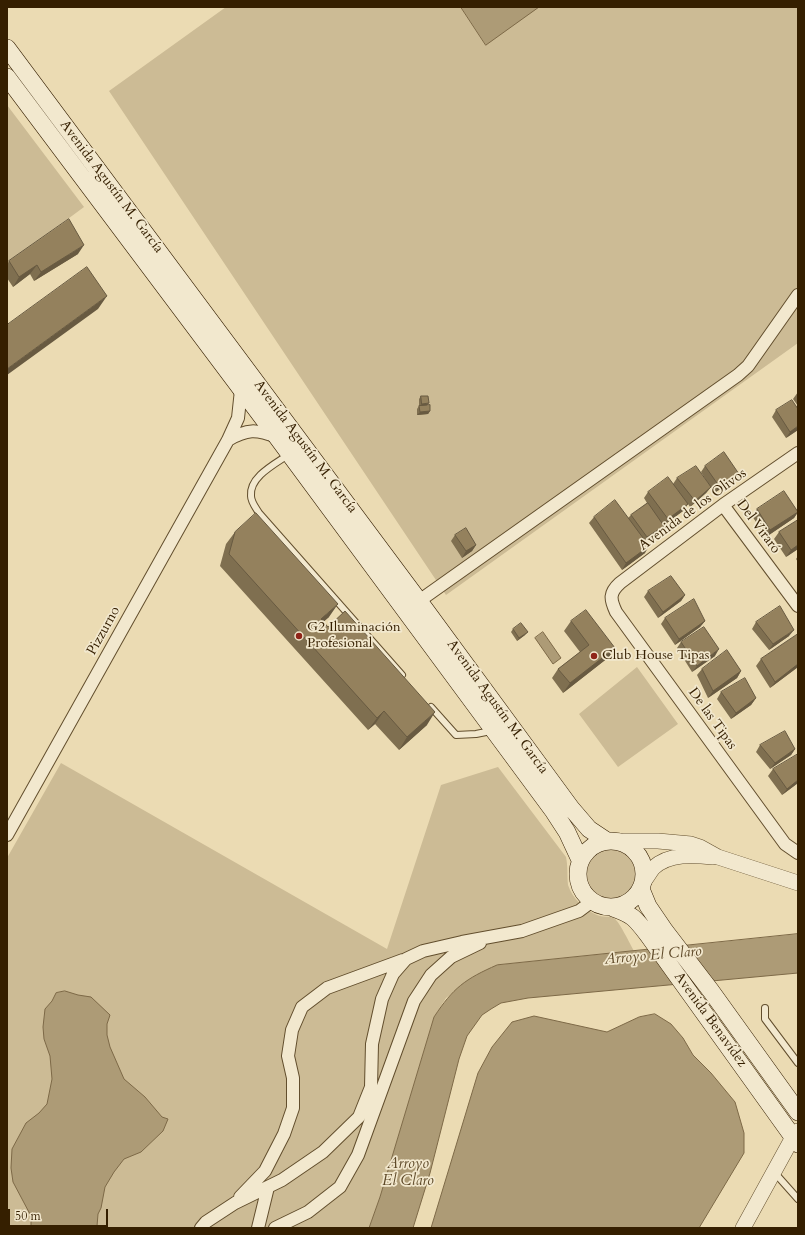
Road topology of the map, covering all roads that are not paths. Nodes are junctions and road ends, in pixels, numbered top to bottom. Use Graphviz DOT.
graph roads {
  1 [pos="7,48"];
  2 [pos="7,77"];
  3 [pos="798,295"];
  4 [pos="241,390"];
  5 [pos="277,437"];
  6 [pos="228,440"];
  7 [pos="798,453"];
  8 [pos="289,454"];
  9 [pos="723,505"];
  10 [pos="611,596"];
  11 [pos="419,601"];
  12 [pos="798,606"];
  13 [pos="409,683"];
  14 [pos="424,700"];
  15 [pos="494,730"];
  16 [pos="7,835"];
  17 [pos="612,841"];
  18 [pos="798,853"];
  19 [pos="718,857"];
  20 [pos="580,860"];
  21 [pos="798,883"];
  22 [pos="643,885"];
  23 [pos="591,902"];
  24 [pos="613,908"];
  25 [pos="494,936"];
  26 [pos="406,959"];
  27 [pos="765,1008"];
  28 [pos="798,1063"];
  29 [pos="796,1107"];
  30 [pos="796,1137"];
  31 [pos="774,1172"];
  32 [pos="268,1187"];
  33 [pos="798,1200"];
  34 [pos="234,1203"];
  35 [pos="201,1228"];
  36 [pos="258,1228"];
  37 [pos="275,1228"];
  38 [pos="743,1228"];
  1 -- 11 [label="main road, Avenida Agustín M. García"];
  2 -- 4 [label="main road, Avenida Agustín M. García"];
  3 -- 11 [label="street"];
  4 -- 5 [label="main road, Avenida Agustín M. García"];
  4 -- 6 [label="street, Pizzurno"];
  5 -- 6 [label="street"];
  5 -- 8 [label="main road, Avenida Agustín M. García"];
  6 -- 16 [label="street, Pizzurno"];
  7 -- 9 [label="street, Avenida de los Olivos"];
  8 -- 13 [label="lane"];
  8 -- 15 [label="main road, Avenida Agustín M. García"];
  9 -- 10 [label="street, Avenida de los Olivos"];
  9 -- 12 [label="street, Del Viraró"];
  10 -- 18 [label="street, De las Tipas"];
  11 -- 17 [label="main road, Avenida Agustín M. García"];
  14 -- 15 [label="lane"];
  15 -- 20 [label="main road, Avenida Agustín M. García"];
  17 -- 19 [label="street"];
  17 -- 20 [label="main road"];
  17 -- 22 [label="main road"];
  19 -- 21 [label="street"];
  19 -- 22 [label="street"];
  20 -- 23 [label="main road"];
  22 -- 24 [label="main road"];
  22 -- 29 [label="main road, Avenida Benavídez"];
  23 -- 24 [label="main road"];
  23 -- 25 [label="street"];
  24 -- 30 [label="main road, Avenida Benavídez"];
  25 -- 26 [label="street"];
  25 -- 37 [label="street"];
  26 -- 32 [label="street"];
  26 -- 34 [label="street"];
  27 -- 28 [label="lane"];
  30 -- 31 [label="street"];
  31 -- 33 [label="lane"];
  31 -- 38 [label="street"];
  32 -- 34 [label="street"];
  32 -- 36 [label="street"];
  34 -- 35 [label="street"];
}
